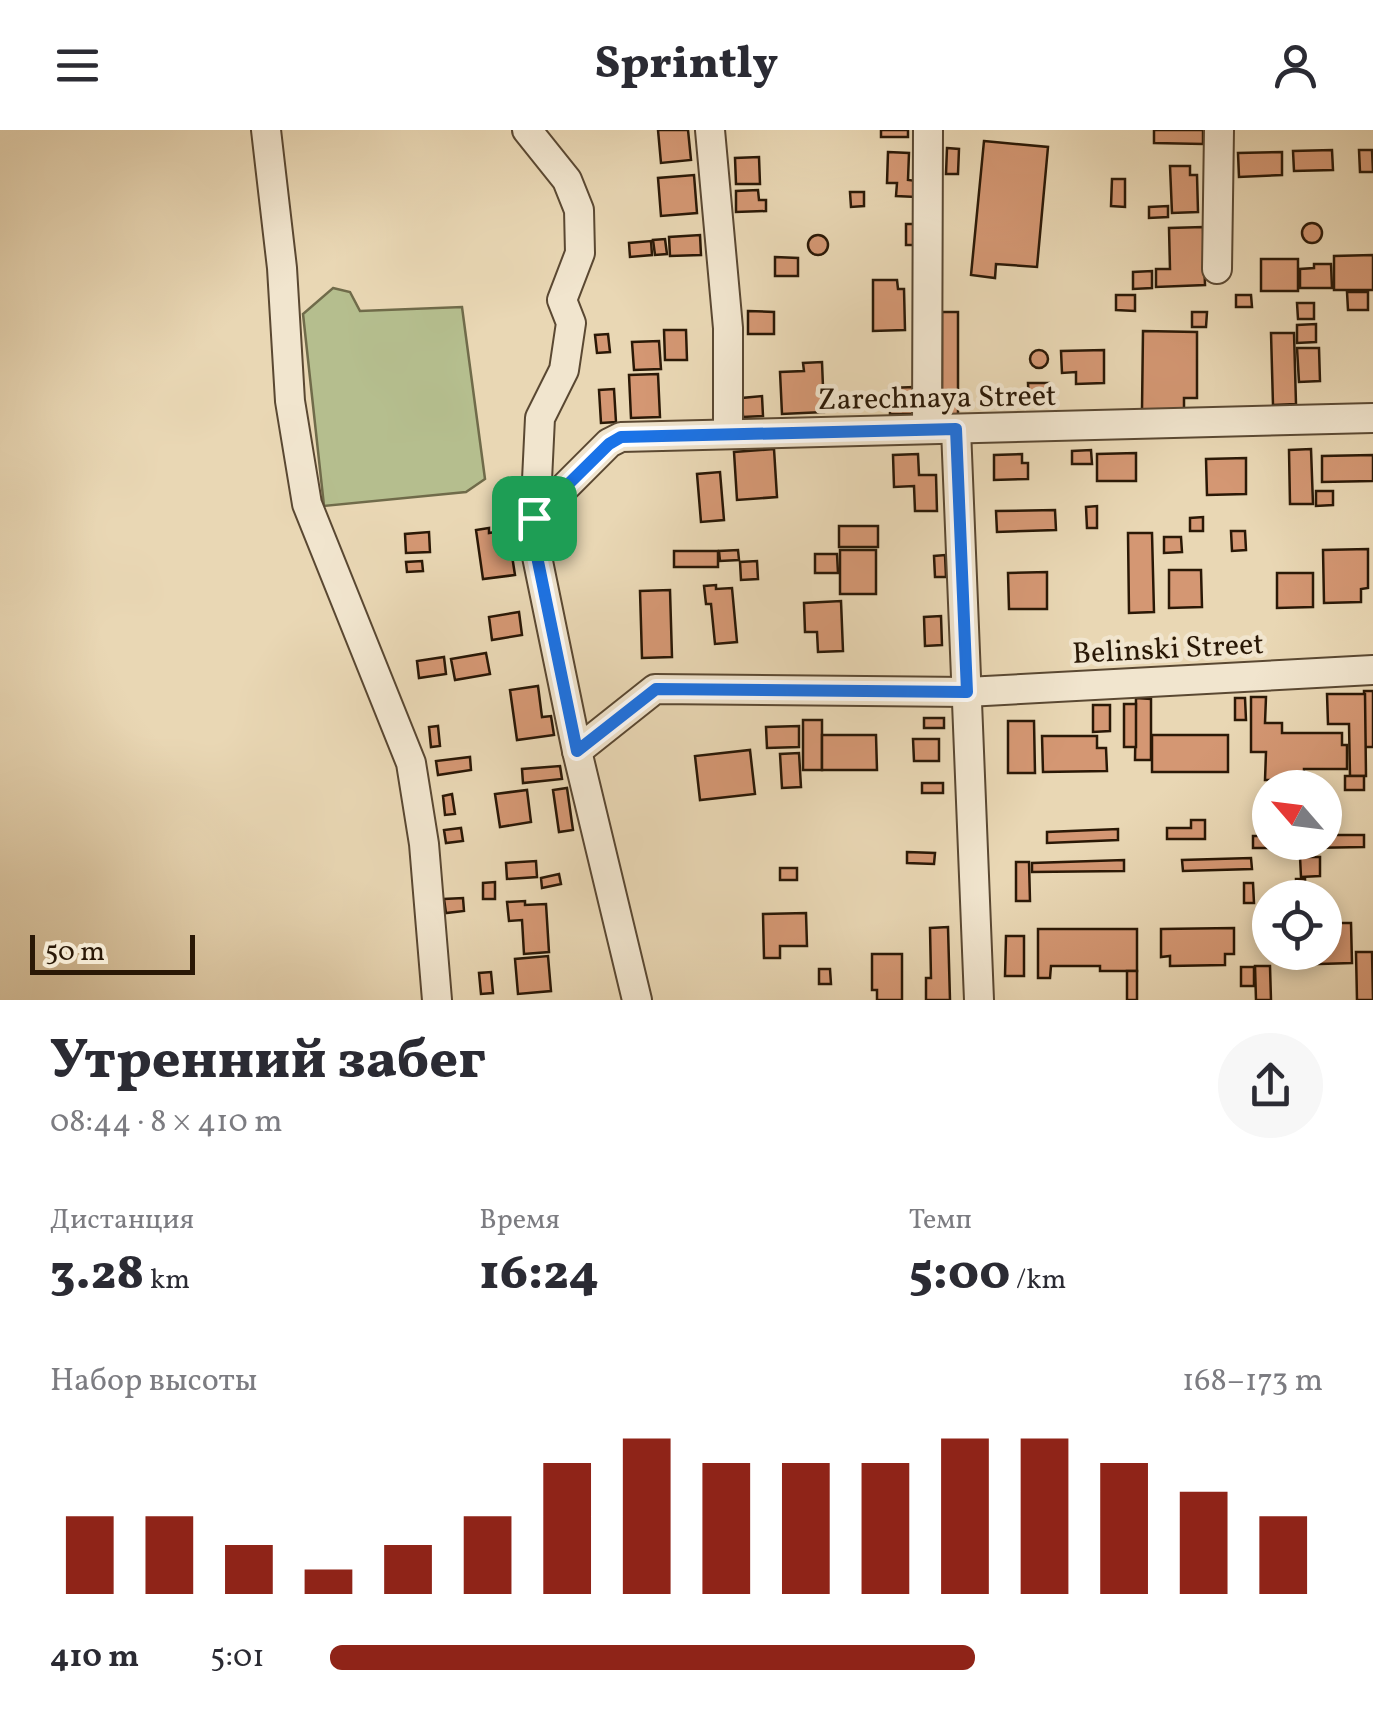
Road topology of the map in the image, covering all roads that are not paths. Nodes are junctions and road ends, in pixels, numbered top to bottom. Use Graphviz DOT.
graph roads {
  1 [pos="266,130"];
  2 [pos="527,130"];
  3 [pos="710,130"];
  4 [pos="928,130"];
  5 [pos="1219,130"];
  6 [pos="1216,269"];
  7 [pos="1373,418"];
  8 [pos="941,429"];
  9 [pos="728,434"];
  10 [pos="534,518"];
  11 [pos="1373,670"];
  12 [pos="967,692"];
  13 [pos="577,751"];
  14 [pos="436,1000"];
  15 [pos="637,1000"];
  16 [pos="979,1000"];
  1 -- 14 [label="street"];
  2 -- 10 [label="street"];
  3 -- 9 [label="street"];
  4 -- 8 [label="street"];
  5 -- 6 [label="street"];
  7 -- 8 [label="street, Zarechnaya Street"];
  8 -- 9 [label="street, Zarechnaya Street"];
  8 -- 12 [label="street"];
  9 -- 10 [label="street, Zarechnaya Street"];
  10 -- 13 [label="street"];
  11 -- 12 [label="street, Belinski Street"];
  12 -- 13 [label="street, Belinski Street"];
  12 -- 16 [label="street"];
  13 -- 15 [label="street"];
}
